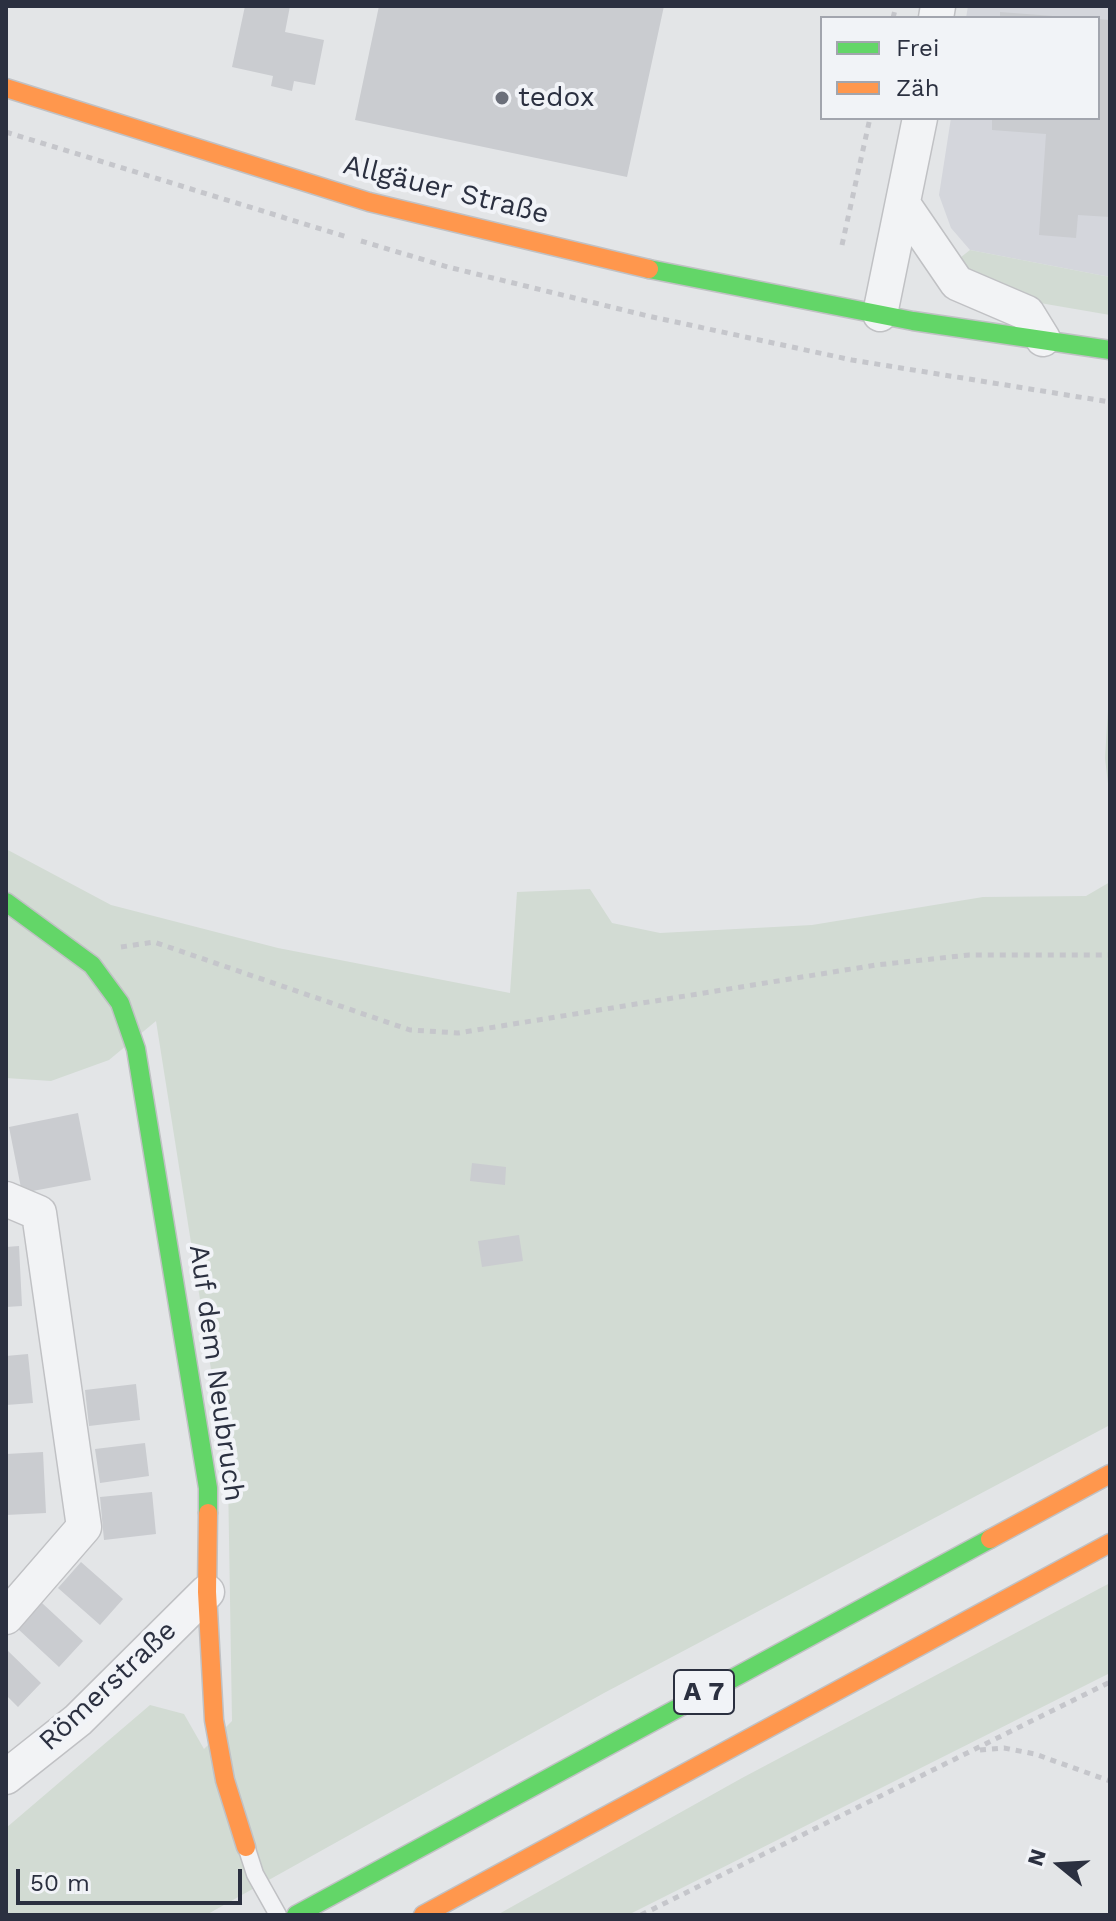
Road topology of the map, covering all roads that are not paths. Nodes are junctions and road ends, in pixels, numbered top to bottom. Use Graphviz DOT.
graph roads {
  1 [pos="6,88"];
  2 [pos="920,120"];
  3 [pos="903,204"];
  4 [pos="880,314"];
  5 [pos="1043,339"];
  6 [pos="1110,350"];
  7 [pos="6,902"];
  8 [pos="6,1199"];
  9 [pos="1110,1474"];
  10 [pos="1110,1543"];
  11 [pos="207,1592"];
  12 [pos="6,1617"];
  13 [pos="6,1777"];
  14 [pos="246,1847"];
  15 [pos="297,1914"];
  16 [pos="278,1915"];
  17 [pos="423,1915"];
  1 -- 4 [label="main road, Allgäuer Straße"];
  2 -- 3 [label="street"];
  3 -- 4 [label="street"];
  3 -- 5 [label="street"];
  4 -- 5 [label="main road, Allgäuer Straße"];
  5 -- 6 [label="main road, Allgäuer Straße"];
  7 -- 11 [label="main road, Auf dem Neubruch"];
  8 -- 12 [label="street"];
  9 -- 15 [label="main road, A 7"];
  10 -- 17 [label="main road, A 7"];
  11 -- 13 [label="street, Römerstraße"];
  11 -- 14 [label="main road, Auf dem Neubruch"];
  14 -- 16 [label="lane"];
}
